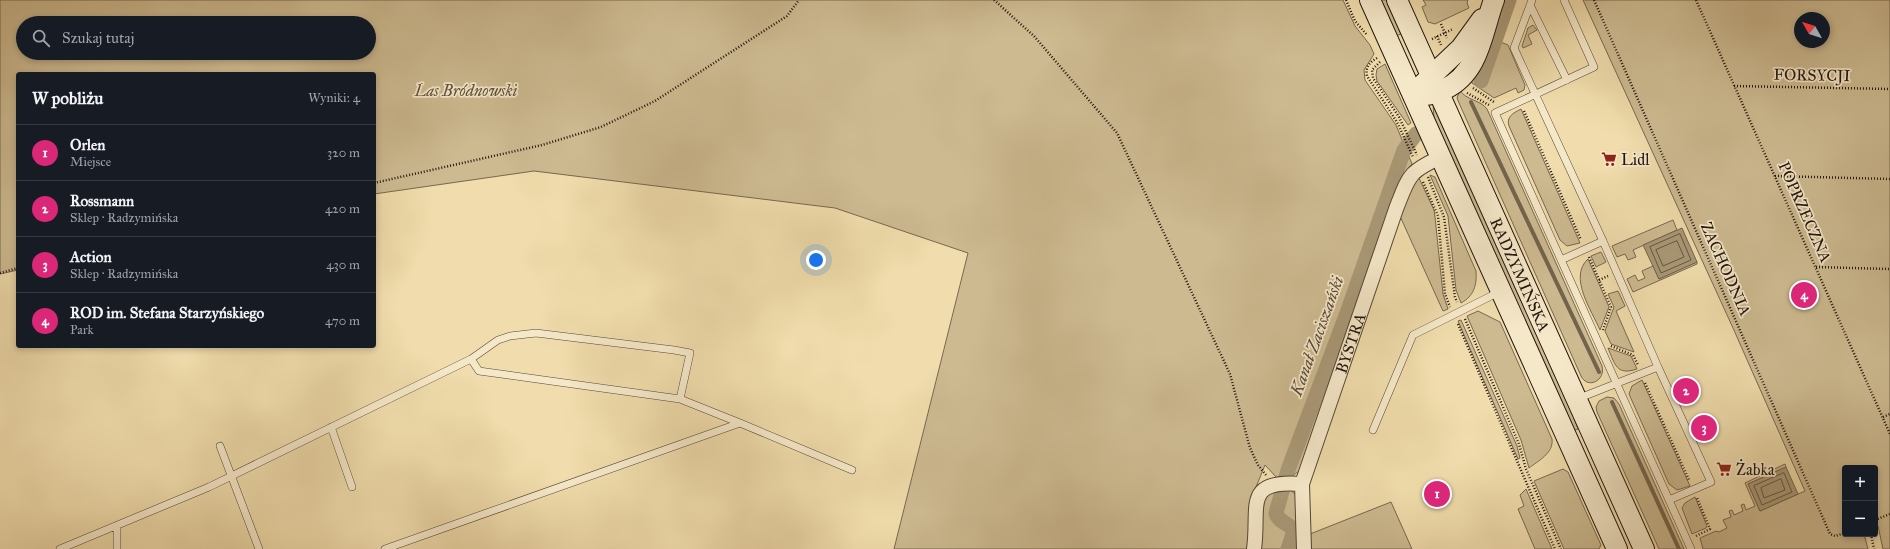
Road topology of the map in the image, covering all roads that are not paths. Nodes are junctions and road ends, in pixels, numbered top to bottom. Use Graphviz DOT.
graph roads {
  1 [pos="1370,0"];
  2 [pos="1397,0"];
  3 [pos="1564,0"];
  4 [pos="1493,2"];
  5 [pos="1531,2"];
  6 [pos="1423,43"];
  7 [pos="1449,49"];
  8 [pos="1567,80"];
  9 [pos="1435,84"];
  10 [pos="1413,94"];
  11 [pos="1536,94"];
  12 [pos="1442,157"];
  13 [pos="1603,241"];
  14 [pos="1561,260"];
  15 [pos="1501,291"];
  16 [pos="470,359"];
  17 [pos="1658,367"];
  18 [pos="1617,384"];
  19 [pos="680,399"];
  20 [pos="1577,399"];
  21 [pos="740,423"];
  22 [pos="331,428"];
  23 [pos="1373,430"];
  24 [pos="220,446"];
  25 [pos="852,470"];
  26 [pos="231,477"];
  27 [pos="1302,484"];
  28 [pos="352,487"];
  29 [pos="1669,500"];
  30 [pos="117,526"];
  31 [pos="60,549"];
  32 [pos="117,549"];
  33 [pos="259,549"];
  34 [pos="385,549"];
  35 [pos="1254,549"];
  36 [pos="1304,549"];
  37 [pos="1617,549"];
  38 [pos="1644,549"];
  39 [pos="1691,549"];
  1 -- 10 [label="main road, RADZYMIŃSKA"];
  2 -- 6 [label="main road, RADZYMIŃSKA"];
  3 -- 8 [label="lane"];
  4 -- 7 [label="main road"];
  4 -- 9 [label="main road"];
  5 -- 8 [label="lane"];
  5 -- 11 [label="lane"];
  6 -- 7 [label="main road"];
  6 -- 9 [label="main road, RADZYMIŃSKA"];
  7 -- 9 [label="main road"];
  8 -- 11 [label="lane"];
  9 -- 10 [label="main road"];
  9 -- 20 [label="main road, RADZYMIŃSKA"];
  10 -- 12 [label="main road, RADZYMIŃSKA"];
  11 -- 13 [label="lane"];
  11 -- 14 [label="lane"];
  12 -- 15 [label="main road, RADZYMIŃSKA"];
  12 -- 27 [label="street, BYSTRA"];
  13 -- 14 [label="lane"];
  13 -- 17 [label="lane"];
  14 -- 18 [label="lane"];
  15 -- 23 [label="lane"];
  15 -- 37 [label="main road, RADZYMIŃSKA"];
  16 -- 19 [label="lane"];
  16 -- 19 [label="lane"];
  16 -- 22 [label="lane"];
  17 -- 18 [label="lane"];
  17 -- 29 [label="lane"];
  18 -- 20 [label="lane"];
  18 -- 29 [label="lane"];
  19 -- 21 [label="lane"];
  20 -- 38 [label="main road, RADZYMIŃSKA"];
  21 -- 25 [label="lane"];
  21 -- 34 [label="lane"];
  22 -- 26 [label="lane"];
  22 -- 28 [label="lane"];
  24 -- 26 [label="lane"];
  26 -- 30 [label="lane"];
  26 -- 33 [label="lane"];
  27 -- 35 [label="street"];
  27 -- 36 [label="street, BYSTRA"];
  29 -- 39 [label="lane"];
  30 -- 31 [label="lane"];
  30 -- 32 [label="lane"];
}
